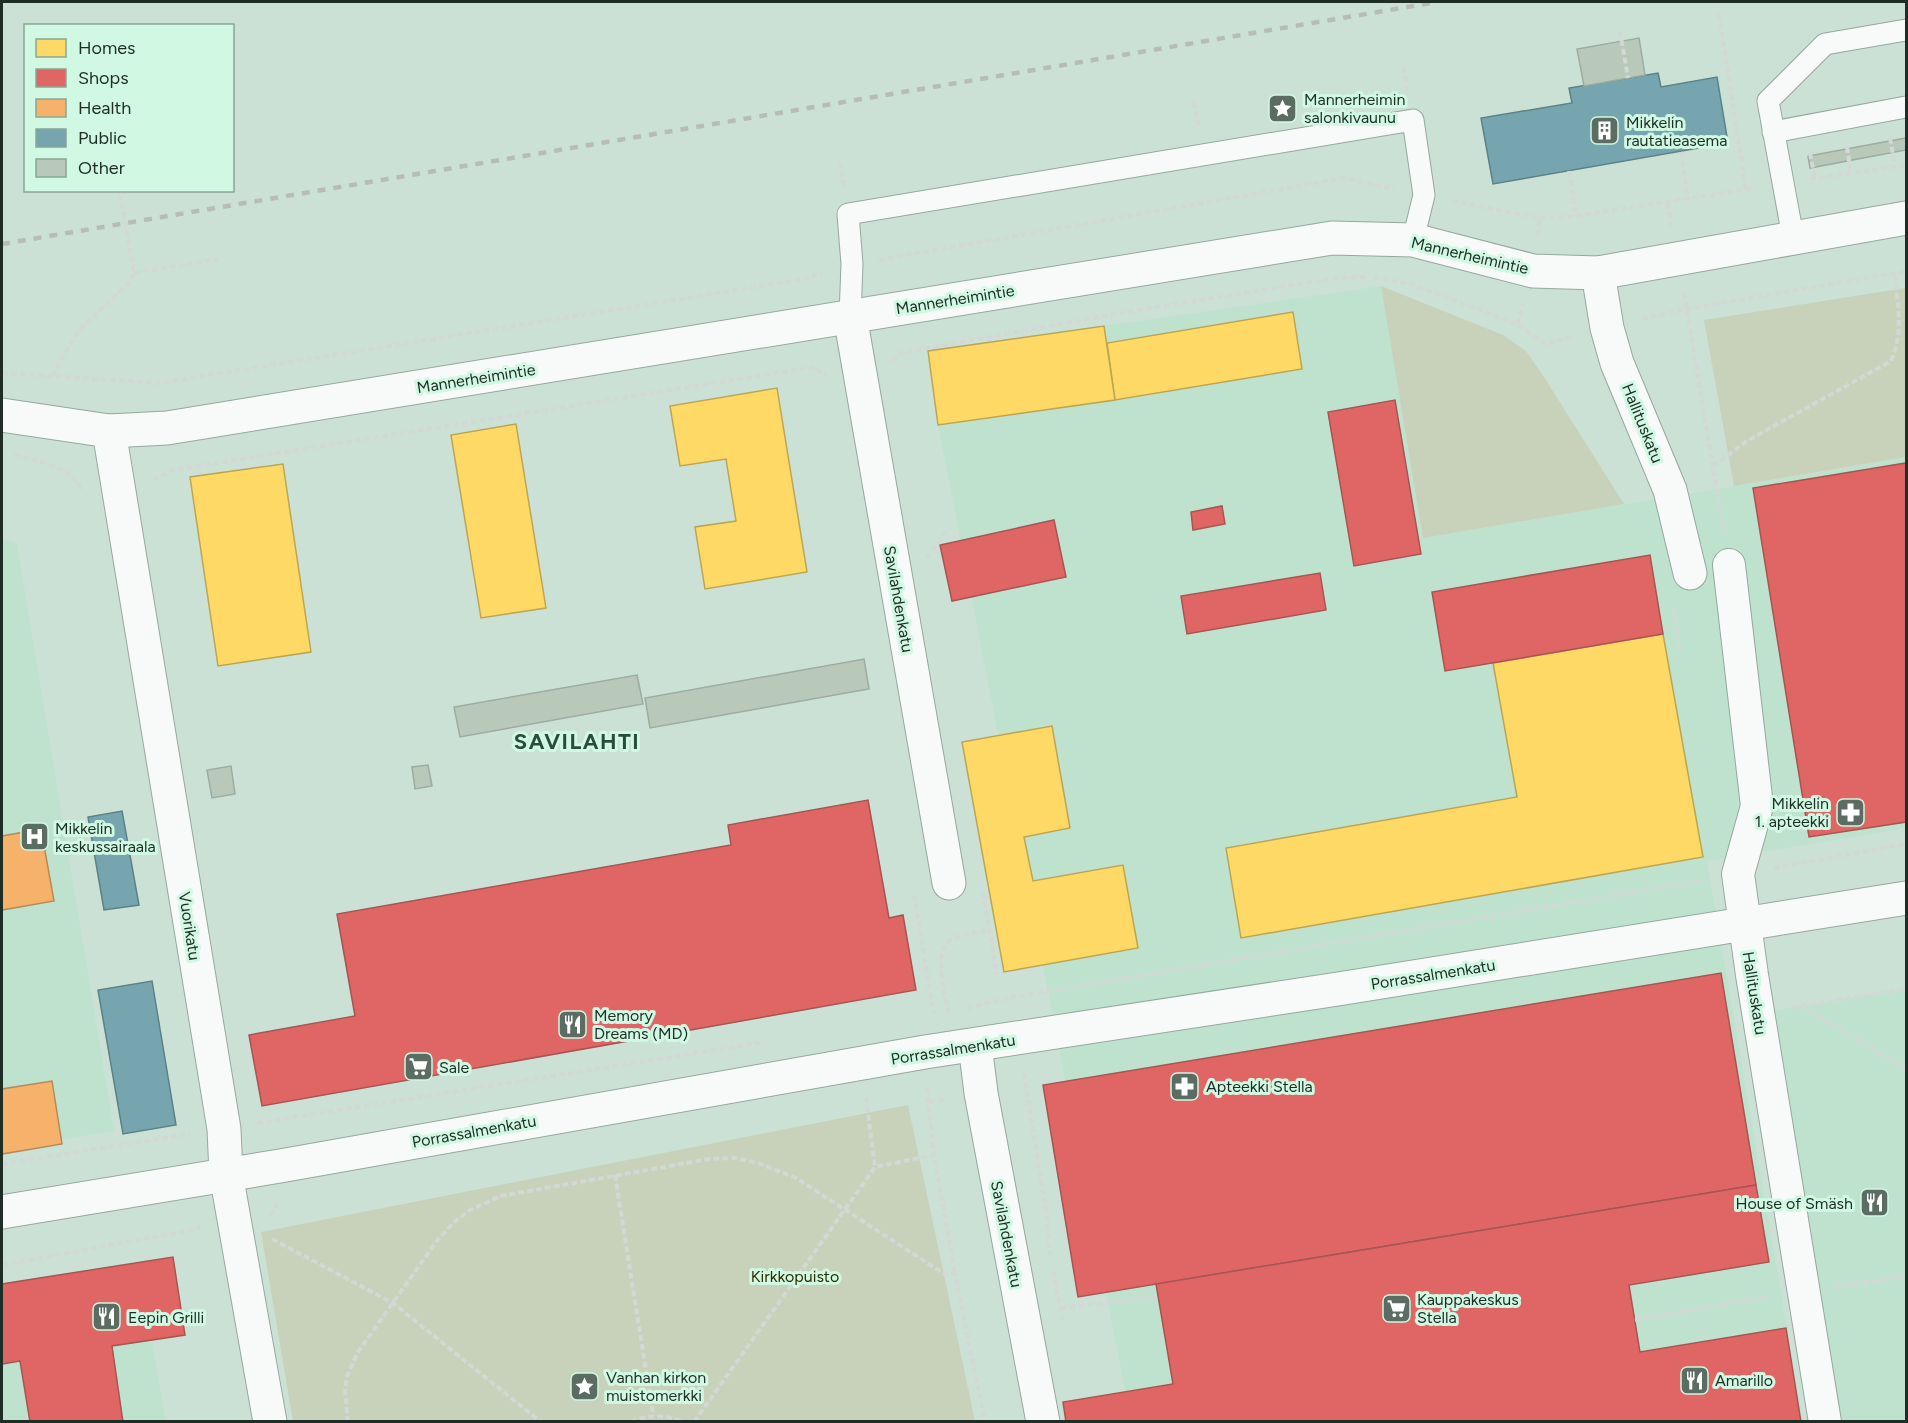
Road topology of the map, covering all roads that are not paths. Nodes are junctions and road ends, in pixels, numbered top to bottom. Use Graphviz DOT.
graph roads {
  1 [pos="1906,30"];
  2 [pos="1906,107"];
  3 [pos="1773,132"];
  4 [pos="1906,218"];
  5 [pos="1793,237"];
  6 [pos="1413,240"];
  7 [pos="1598,273"];
  8 [pos="850,316"];
  9 [pos="2,415"];
  10 [pos="110,431"];
  11 [pos="1729,565"];
  12 [pos="1690,573"];
  13 [pos="949,883"];
  14 [pos="1906,898"];
  15 [pos="1745,924"];
  16 [pos="975,1045"];
  17 [pos="226,1174"];
  18 [pos="2,1212"];
  19 [pos="270,1422"];
  20 [pos="1043,1422"];
  21 [pos="1825,1422"];
  1 -- 3 [label="lane"];
  2 -- 3 [label="lane"];
  3 -- 5 [label="lane"];
  4 -- 5 [label="street, Mannerheimintie"];
  5 -- 7 [label="street, Mannerheimintie"];
  6 -- 7 [label="street, Mannerheimintie"];
  6 -- 8 [label="street, Mannerheimintie"];
  6 -- 8 [label="lane"];
  7 -- 12 [label="street, Hallituskatu"];
  8 -- 10 [label="street, Mannerheimintie"];
  8 -- 13 [label="street, Savilahdenkatu"];
  9 -- 10 [label="street, Mannerheimintie"];
  10 -- 17 [label="street, Vuorikatu"];
  11 -- 15 [label="street, Hallituskatu"];
  14 -- 15 [label="street, Porrassalmenkatu"];
  15 -- 16 [label="street, Porrassalmenkatu"];
  15 -- 21 [label="street, Hallituskatu"];
  16 -- 17 [label="street, Porrassalmenkatu"];
  16 -- 20 [label="street, Savilahdenkatu"];
  17 -- 18 [label="street, Porrassalmenkatu"];
  17 -- 19 [label="street, Vuorikatu"];
}
